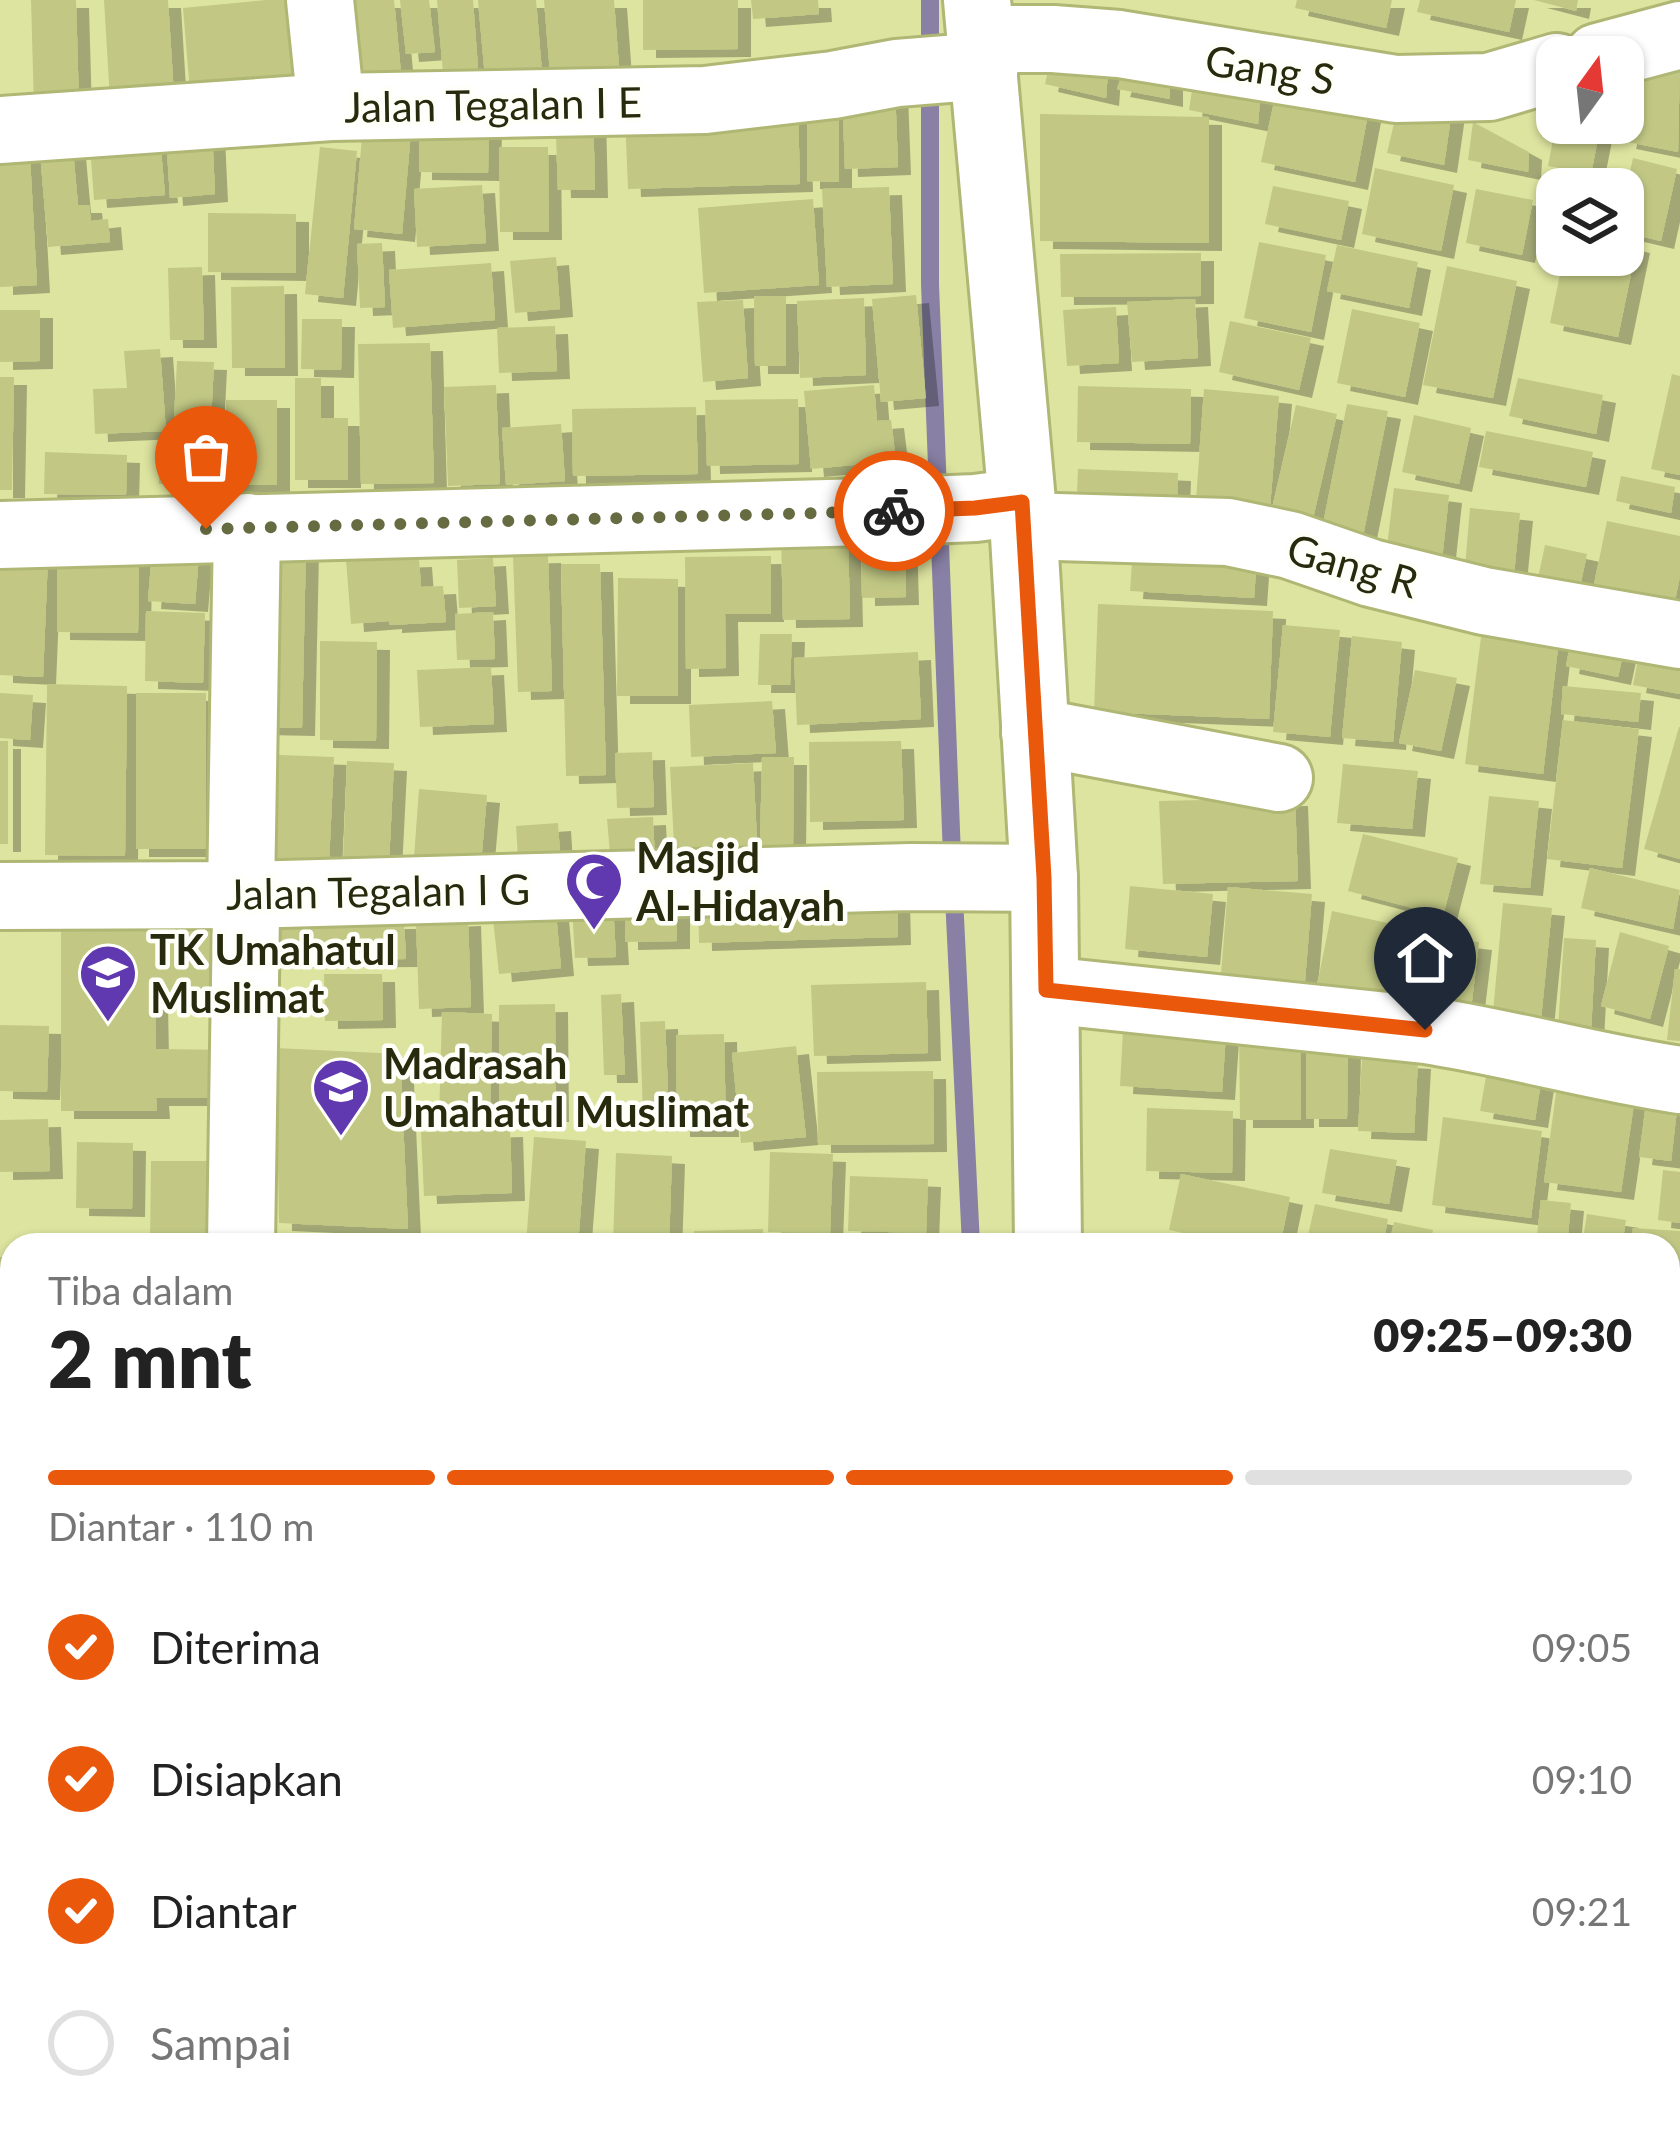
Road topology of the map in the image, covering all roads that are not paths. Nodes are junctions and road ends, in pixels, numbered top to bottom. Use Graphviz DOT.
graph roads {
  1 [pos="320,0"];
  2 [pos="1680,35"];
  3 [pos="1644,45"];
  4 [pos="960,49"];
  5 [pos="1536,73"];
  6 [pos="331,106"];
  7 [pos="0,130"];
  8 [pos="1007,512"];
  9 [pos="247,527"];
  10 [pos="0,535"];
  11 [pos="1680,635"];
  12 [pos="1035,732"];
  13 [pos="1279,778"];
  14 [pos="1017,878"];
  15 [pos="0,896"];
  16 [pos="241,896"];
  17 [pos="1046,990"];
  18 [pos="1680,1080"];
  19 [pos="241,1233"];
  20 [pos="1048,1233"];
  1 -- 6 [label="street"];
  2 -- 3 [label="street"];
  4 -- 5 [label="street, Gang S"];
  4 -- 6 [label="street, Jalan Tegalan I E"];
  4 -- 8 [label="street"];
  6 -- 7 [label="street, Jalan Tegalan I E"];
  8 -- 9 [label="street, Gang R"];
  8 -- 11 [label="street, Gang R"];
  8 -- 12 [label="street"];
  9 -- 10 [label="street, Gang R"];
  9 -- 16 [label="street"];
  12 -- 13 [label="street"];
  12 -- 14 [label="street"];
  14 -- 16 [label="street, Jalan Tegalan I G"];
  14 -- 17 [label="street"];
  15 -- 16 [label="street, Jalan Tegalan I G"];
  16 -- 19 [label="street"];
  17 -- 18 [label="street"];
  17 -- 20 [label="street"];
}
